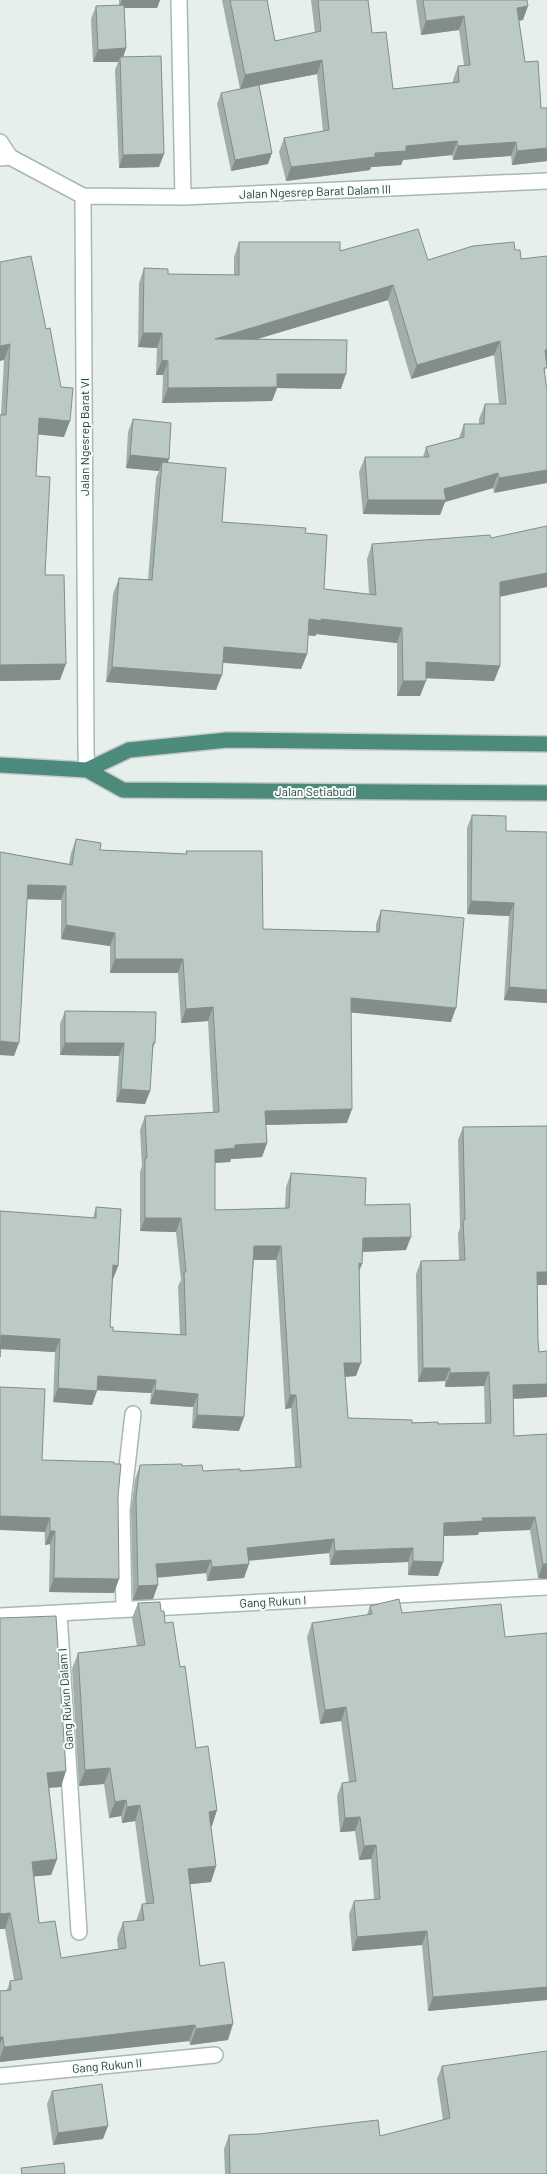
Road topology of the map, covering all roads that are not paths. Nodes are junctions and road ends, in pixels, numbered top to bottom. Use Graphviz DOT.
graph roads {
  1 [pos="179,0"];
  2 [pos="0,142"];
  3 [pos="5,158"];
  4 [pos="547,181"];
  5 [pos="83,196"];
  6 [pos="183,197"];
  7 [pos="547,744"];
  8 [pos="0,765"];
  9 [pos="88,770"];
  10 [pos="547,793"];
  11 [pos="133,1414"];
  12 [pos="547,1587"];
  13 [pos="124,1609"];
  14 [pos="59,1613"];
  15 [pos="0,1616"];
  16 [pos="79,1932"];
  17 [pos="215,2055"];
  18 [pos="0,2076"];
  1 -- 6 [label="street"];
  2 -- 3 [label="street"];
  3 -- 5 [label="street"];
  4 -- 6 [label="street, Jalan Ngesrep Barat Dalam III"];
  5 -- 6 [label="street, Jalan Ngesrep Barat Dalam III"];
  5 -- 9 [label="street, Jalan Ngesrep Barat VI"];
  7 -- 9 [label="highway, Jalan Setiabudi"];
  8 -- 9 [label="highway, Jalan Setiabudi"];
  9 -- 10 [label="highway, Jalan Setiabudi"];
  11 -- 13 [label="street"];
  12 -- 13 [label="street, Gang Rukun I"];
  13 -- 14 [label="street, Gang Rukun I"];
  14 -- 15 [label="street, Gang Rukun I"];
  14 -- 16 [label="street, Gang Rukun Dalam I"];
  17 -- 18 [label="street, Gang Rukun II"];
}
